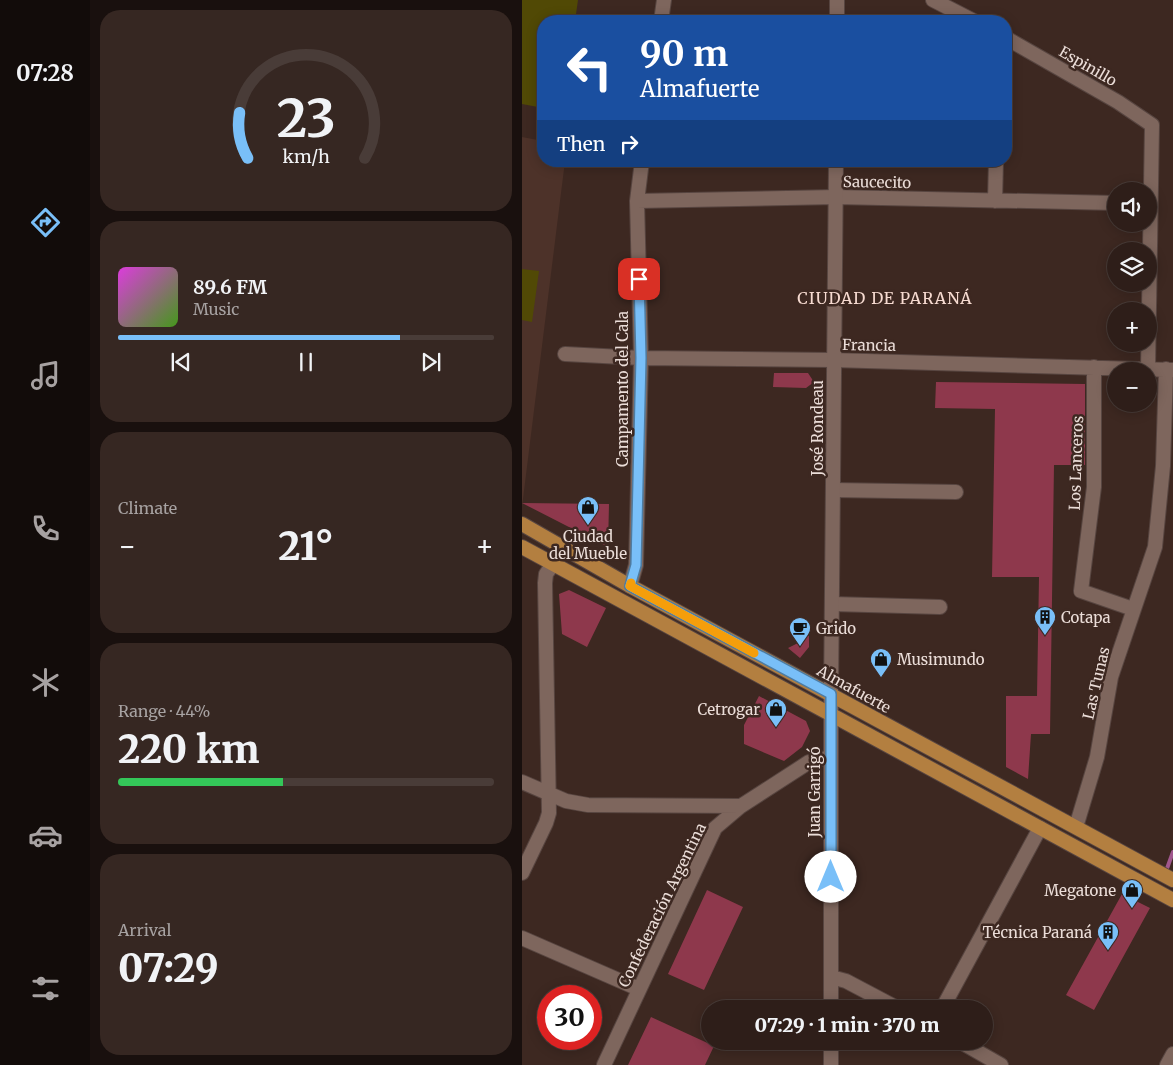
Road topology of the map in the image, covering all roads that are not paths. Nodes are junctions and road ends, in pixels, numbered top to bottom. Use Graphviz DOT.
graph roads {
  1 [pos="664,0"];
  2 [pos="837,0"];
  3 [pos="933,0"];
  4 [pos="663,15"];
  5 [pos="837,15"];
  6 [pos="962,15"];
  7 [pos="1012,41"];
  8 [pos="641,167"];
  9 [pos="836,167"];
  10 [pos="996,167"];
  11 [pos="1151,182"];
  12 [pos="836,197"];
  13 [pos="637,201"];
  14 [pos="995,201"];
  15 [pos="1107,203"];
  16 [pos="1150,232"];
  17 [pos="565,354"];
  18 [pos="641,358"];
  19 [pos="833,360"];
  20 [pos="1148,362"];
  21 [pos="1094,367"];
  22 [pos="1107,367"];
  23 [pos="1169,369"];
  24 [pos="833,490"];
  25 [pos="956,492"];
  26 [pos="522,524"];
  27 [pos="522,547"];
  28 [pos="553,564"];
  29 [pos="630,586"];
  30 [pos="832,604"];
  31 [pos="940,607"];
  32 [pos="1133,609"];
  33 [pos="831,694"];
  34 [pos="830,714"];
  35 [pos="830,757"];
  36 [pos="522,782"];
  37 [pos="548,794"];
  38 [pos="741,806"];
  39 [pos="1076,827"];
  40 [pos="1040,828"];
  41 [pos="522,873"];
  42 [pos="1172,880"];
  43 [pos="1172,900"];
  44 [pos="522,938"];
  45 [pos="831,977"];
  46 [pos="639,989"];
  47 [pos="831,1000"];
  48 [pos="882,1000"];
  49 [pos="947,1000"];
  50 [pos="831,1050"];
  51 [pos="975,1050"];
  52 [pos="1172,1054"];
  53 [pos="604,1065"];
  54 [pos="831,1065"];
  55 [pos="1001,1065"];
  56 [pos="1167,1065"];
  1 -- 4 [label="street"];
  2 -- 5 [label="street"];
  3 -- 6 [label="street"];
  7 -- 11 [label="street, Espinillo"];
  8 -- 13 [label="street, Campamento del Cala"];
  9 -- 12 [label="street, José Rondeau"];
  10 -- 14 [label="street"];
  12 -- 13 [label="street, Saucecito"];
  12 -- 14 [label="street, Saucecito"];
  12 -- 19 [label="street, José Rondeau"];
  13 -- 18 [label="street, Campamento del Cala"];
  14 -- 15 [label="street, Saucecito"];
  16 -- 20 [label="street"];
  17 -- 18 [label="street, Francia"];
  18 -- 19 [label="street, Francia"];
  18 -- 29 [label="street, Campamento del Cala"];
  19 -- 21 [label="street, Francia"];
  19 -- 24 [label="street, José Rondeau"];
  21 -- 22 [label="street, Francia"];
  21 -- 32 [label="street, Los Lanceros"];
  23 -- 32 [label="street, Las Tunas"];
  24 -- 25 [label="street"];
  24 -- 30 [label="street, José Rondeau"];
  26 -- 29 [label="main road, Almafuerte"];
  27 -- 28 [label="main road"];
  28 -- 34 [label="main road"];
  28 -- 37 [label="street"];
  29 -- 33 [label="main road, Almafuerte"];
  30 -- 31 [label="street"];
  30 -- 33 [label="street, José Rondeau"];
  32 -- 39 [label="street, Las Tunas"];
  33 -- 34 [label="street, Juan Garrigó"];
  33 -- 39 [label="main road, Almafuerte"];
  34 -- 35 [label="street, Juan Garrigó"];
  34 -- 40 [label="main road"];
  35 -- 38 [label="street, Confederación Argentina"];
  35 -- 45 [label="street, Juan Garrigó"];
  36 -- 37 [label="street"];
  37 -- 38 [label="street"];
  37 -- 41 [label="street"];
  38 -- 46 [label="street, Confederación Argentina"];
  39 -- 42 [label="main road, Almafuerte"];
  40 -- 43 [label="main road"];
  40 -- 49 [label="street"];
  44 -- 46 [label="street"];
  45 -- 47 [label="street, Juan Garrigó"];
  45 -- 48 [label="street"];
  46 -- 53 [label="street, Confederación Argentina"];
  50 -- 54 [label="street"];
  51 -- 55 [label="street"];
  52 -- 56 [label="street"];
}
